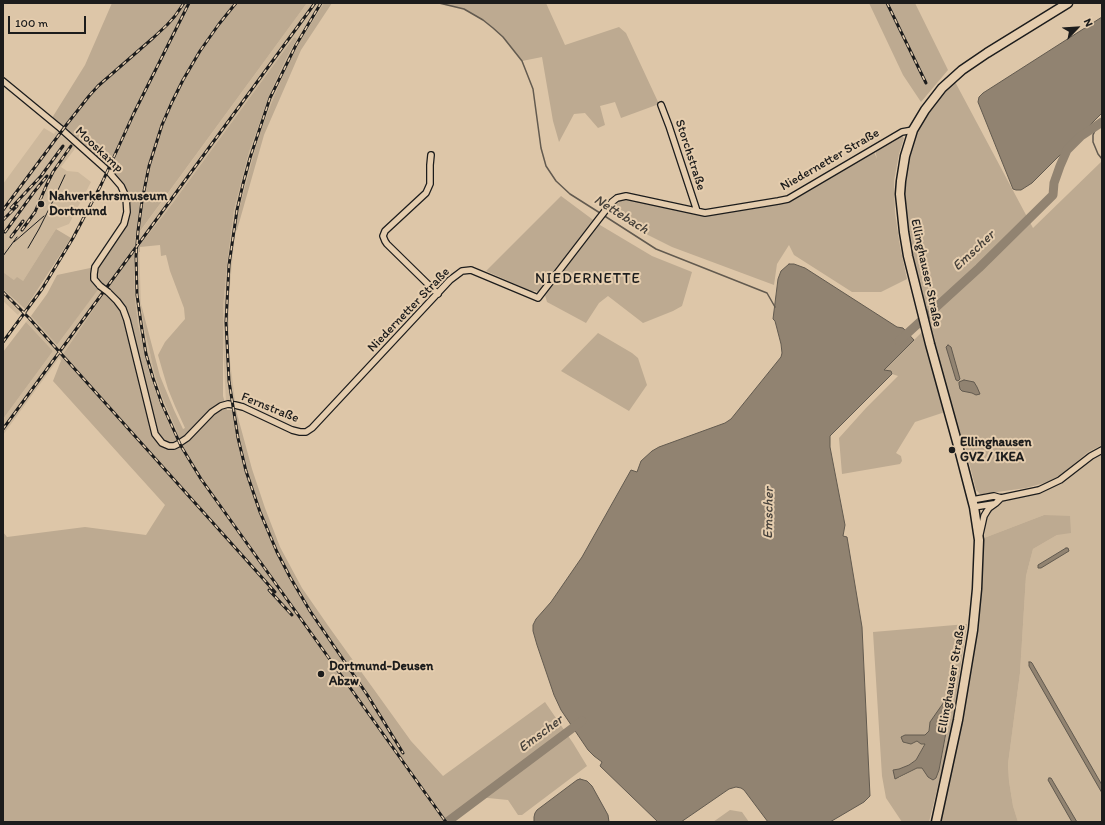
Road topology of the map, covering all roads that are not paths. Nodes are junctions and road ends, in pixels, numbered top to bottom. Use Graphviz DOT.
graph roads {
  1 [pos="1068,3"];
  2 [pos="3,81"];
  3 [pos="661,105"];
  4 [pos="914,130"];
  5 [pos="431,155"];
  6 [pos="697,211"];
  7 [pos="438,294"];
  8 [pos="306,432"];
  9 [pos="169,446"];
  10 [pos="1102,450"];
  11 [pos="1001,498"];
  12 [pos="973,504"];
  13 [pos="995,504"];
  14 [pos="979,538"];
  15 [pos="936,822"];
  1 -- 4 [label="main road, Ellinghauser Straße"];
  2 -- 9 [label="street, Mooskamp, bridge"];
  3 -- 6 [label="street, Storchstraße"];
  4 -- 6 [label="street, Niedernetter Straße"];
  4 -- 12 [label="main road, Ellinghauser Straße"];
  5 -- 7 [label="street"];
  6 -- 7 [label="street, Niedernetter Straße"];
  7 -- 8 [label="street, Niedernetter Straße"];
  8 -- 9 [label="street, Fernstraße"];
  10 -- 11 [label="street"];
  11 -- 12 [label="street"];
  11 -- 13 [label="street, Ellinghauser Straße"];
  12 -- 13 [label="street"];
  12 -- 14 [label="main road, Ellinghauser Straße"];
  13 -- 14 [label="street, Ellinghauser Straße"];
  14 -- 15 [label="main road, Ellinghauser Straße"];
}
